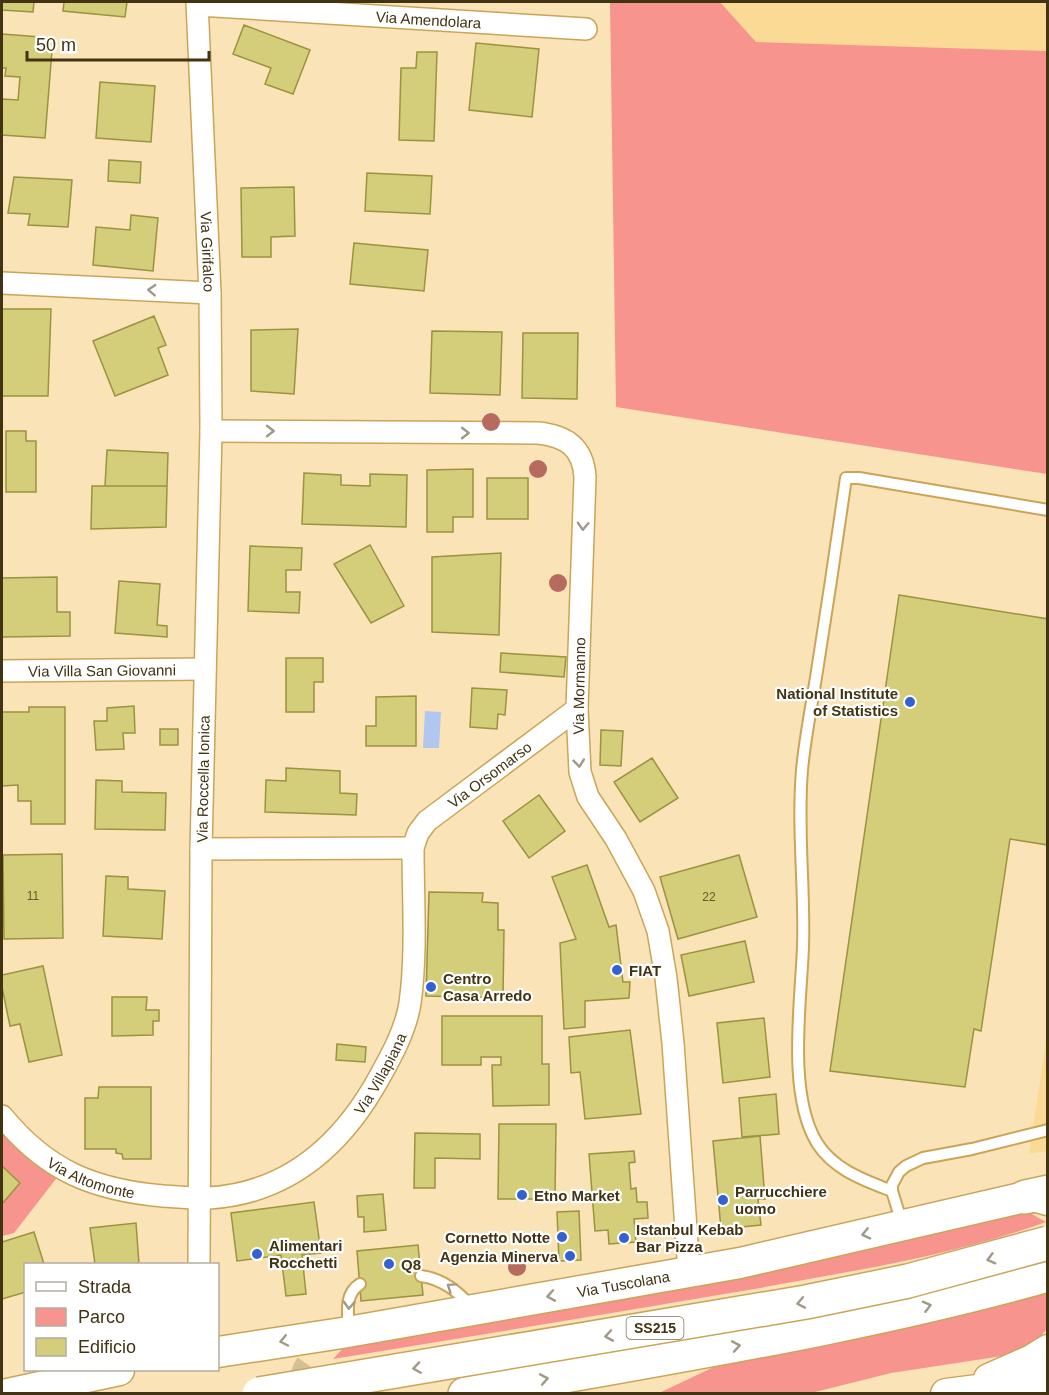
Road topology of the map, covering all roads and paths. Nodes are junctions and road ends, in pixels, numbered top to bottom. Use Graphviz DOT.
graph roads {
  1 [pos="198,3"];
  2 [pos="586,29"];
  3 [pos="2,283"];
  4 [pos="210,293"];
  5 [pos="211,431"];
  6 [pos="1047,510"];
  7 [pos="205,669"];
  8 [pos="2,671"];
  9 [pos="577,709"];
  10 [pos="413,848"];
  11 [pos="201,849"];
  12 [pos="2,1116"];
  13 [pos="1047,1130"];
  14 [pos="892,1191"];
  15 [pos="1040,1196"];
  16 [pos="200,1198"];
  17 [pos="903,1226"];
  18 [pos="1047,1243"];
  19 [pos="199,1263"];
  20 [pos="689,1272"];
  21 [pos="1047,1275"];
  22 [pos="421,1276"];
  23 [pos="360,1284"];
  24 [pos="475,1309"];
  25 [pos="345,1332"];
  26 [pos="1047,1350"];
  27 [pos="219,1352"];
  28 [pos="684,1355"];
  29 [pos="315,1359"];
  30 [pos="114,1371"];
  31 [pos="1047,1382"];
  32 [pos="954,1392"];
  33 [pos="8,1394"];
  34 [pos="259,1394"];
  35 [pos="465,1394"];
  36 [pos="587,1394"];
  1 -- 2 [label="street, Via Amendolara"];
  1 -- 4 [label="street, Via Girifalco"];
  4 -- 3 [label="street, Via Girifalco, one-way"];
  4 -- 5 [label="street, Via Roccella Ionica"];
  5 -- 7 [label="street, Via Roccella Ionica"];
  5 -- 9 [label="street, Via Mormanno, one-way"];
  6 -- 14 [label="lane"];
  7 -- 8 [label="street, Via Villa San Giovanni"];
  7 -- 11 [label="street, Via Roccella Ionica"];
  9 -- 10 [label="street, Via Orsomarso"];
  9 -- 20 [label="street, Via Mormanno, one-way"];
  10 -- 11 [label="street"];
  10 -- 16 [label="street, Via Villapiana"];
  11 -- 16 [label="street, Via Roccella Ionica"];
  12 -- 16 [label="street, Via Altomonte"];
  13 -- 14 [label="lane"];
  14 -- 17 [label="lane"];
  15 -- 17 [label="main road, Via Tuscolana"];
  16 -- 19 [label="street, Via Roccella Ionica"];
  17 -- 20 [label="main road, Via Tuscolana, one-way"];
  18 -- 34 [label="main road, SS215, one-way, bridge"];
  20 -- 24 [label="main road, Via Tuscolana, one-way"];
  28 -- 21 [label="main road, SS215, one-way"];
  24 -- 22 [label="lane, one-way"];
  23 -- 25 [label="lane, one-way"];
  24 -- 25 [label="main road, Via Tuscolana"];
  25 -- 27 [label="main road, Via Tuscolana, one-way"];
  25 -- 29 [label="main road"];
  26 -- 32 [label="main road"];
  35 -- 28 [label="main road, SS215, one-way"];
  28 -- 36 [label="main road"];
  30 -- 33 [label="main road"];
  31 -- 32 [label="main road"];
}
